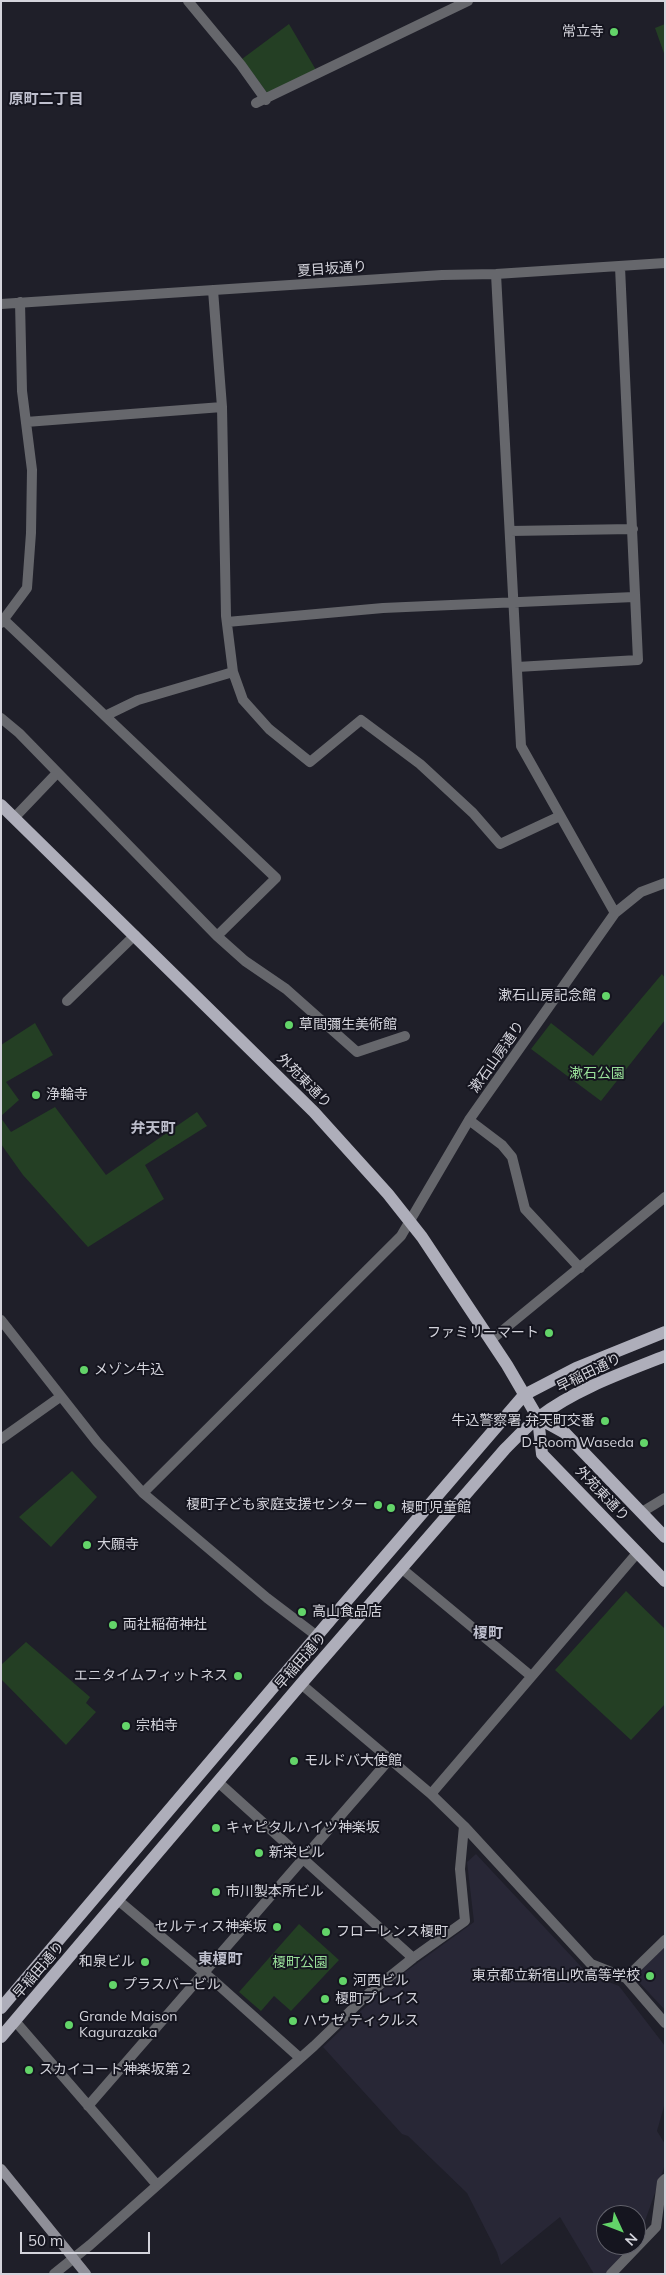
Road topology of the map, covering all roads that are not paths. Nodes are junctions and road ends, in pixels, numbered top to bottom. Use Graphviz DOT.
graph roads {
  1 [pos="188,1"];
  2 [pos="468,1"];
  3 [pos="665,263"];
  4 [pos="620,267"];
  5 [pos="496,274"];
  6 [pos="213,290"];
  7 [pos="20,302"];
  8 [pos="1,304"];
  9 [pos="222,407"];
  10 [pos="26,422"];
  11 [pos="633,529"];
  12 [pos="510,531"];
  13 [pos="634,597"];
  14 [pos="513,602"];
  15 [pos="3,622"];
  16 [pos="227,622"];
  17 [pos="517,667"];
  18 [pos="233,672"];
  19 [pos="105,716"];
  20 [pos="1,718"];
  21 [pos="57,773"];
  22 [pos="1,805"];
  23 [pos="560,816"];
  24 [pos="14,818"];
  25 [pos="665,883"];
  26 [pos="615,913"];
  27 [pos="135,935"];
  28 [pos="217,936"];
  29 [pos="66,1001"];
  30 [pos="405,1036"];
  31 [pos="468,1120"];
  32 [pos="665,1197"];
  33 [pos="410,1221"];
  34 [pos="580,1268"];
  35 [pos="1,1320"];
  36 [pos="665,1332"];
  37 [pos="491,1340"];
  38 [pos="665,1356"];
  39 [pos="524,1395"];
  40 [pos="60,1397"];
  41 [pos="538,1418"];
  42 [pos="1,1438"];
  43 [pos="143,1493"];
  44 [pos="665,1498"];
  45 [pos="642,1512"];
  46 [pos="665,1537"];
  47 [pos="638,1552"];
  48 [pos="401,1568"];
  49 [pos="665,1581"];
  50 [pos="317,1636"];
  51 [pos="531,1676"];
  52 [pos="301,1684"];
  53 [pos="389,1760"];
  54 [pos="218,1782"];
  55 [pos="431,1794"];
  56 [pos="464,1826"];
  57 [pos="303,1859"];
  58 [pos="119,1901"];
  59 [pos="665,1940"];
  60 [pos="413,1958"];
  61 [pos="204,1973"];
  62 [pos="626,1978"];
  63 [pos="1,2008"];
  64 [pos="15,2021"];
  65 [pos="665,2023"];
  66 [pos="1,2037"];
  67 [pos="300,2058"];
  68 [pos="88,2106"];
  69 [pos="1,2169"];
  70 [pos="665,2178"];
  71 [pos="157,2185"];
  72 [pos="74,2258"];
  73 [pos="54,2274"];
  74 [pos="86,2274"];
  75 [pos="611,2274"];
  1 -- 2 [label="street"];
  3 -- 4 [label="street, 夏目坂通り"];
  4 -- 5 [label="street, 夏目坂通り"];
  4 -- 11 [label="street"];
  5 -- 6 [label="street, 夏目坂通り"];
  5 -- 12 [label="street"];
  6 -- 7 [label="street, 夏目坂通り"];
  6 -- 9 [label="street"];
  7 -- 8 [label="street, 夏目坂通り"];
  7 -- 10 [label="street"];
  9 -- 10 [label="street"];
  9 -- 16 [label="street"];
  10 -- 15 [label="street"];
  11 -- 12 [label="street"];
  11 -- 13 [label="street"];
  12 -- 14 [label="street"];
  13 -- 14 [label="street"];
  13 -- 17 [label="street"];
  14 -- 16 [label="street"];
  14 -- 17 [label="street"];
  15 -- 19 [label="street"];
  16 -- 18 [label="street"];
  17 -- 23 [label="street"];
  18 -- 19 [label="street"];
  18 -- 23 [label="street"];
  19 -- 28 [label="street"];
  20 -- 21 [label="street"];
  21 -- 24 [label="street"];
  21 -- 28 [label="street"];
  22 -- 24 [label="main road, 外苑東通り"];
  23 -- 26 [label="street"];
  24 -- 27 [label="main road, 外苑東通り"];
  25 -- 26 [label="street, 漱石山房通り"];
  26 -- 31 [label="street, 漱石山房通り"];
  27 -- 29 [label="street"];
  27 -- 33 [label="main road, 外苑東通り"];
  28 -- 30 [label="street"];
  31 -- 33 [label="street, 漱石山房通り"];
  31 -- 34 [label="street"];
  32 -- 34 [label="street"];
  33 -- 37 [label="main road, 外苑東通り"];
  33 -- 43 [label="street, 漱石山房通り"];
  34 -- 37 [label="street"];
  35 -- 40 [label="street"];
  36 -- 39 [label="main road, 早稲田通り"];
  37 -- 39 [label="main road, 外苑東通り"];
  38 -- 41 [label="main road, 早稲田通り"];
  39 -- 41 [label="main road, 外苑東通り"];
  39 -- 50 [label="main road, 早稲田通り"];
  40 -- 42 [label="street"];
  40 -- 43 [label="street"];
  41 -- 45 [label="main road, 外苑東通り"];
  41 -- 47 [label="main road, 外苑東通り"];
  41 -- 48 [label="main road, 早稲田通り"];
  43 -- 50 [label="street"];
  44 -- 45 [label="street"];
  45 -- 46 [label="main road, 外苑東通り"];
  47 -- 49 [label="main road, 外苑東通り"];
  47 -- 51 [label="street"];
  48 -- 51 [label="street"];
  48 -- 52 [label="main road, 早稲田通り"];
  50 -- 63 [label="main road, 早稲田通り"];
  51 -- 55 [label="street"];
  52 -- 53 [label="street"];
  52 -- 54 [label="main road, 早稲田通り"];
  53 -- 55 [label="street"];
  53 -- 57 [label="street"];
  54 -- 57 [label="street"];
  54 -- 58 [label="main road, 早稲田通り"];
  55 -- 56 [label="street"];
  56 -- 60 [label="street"];
  56 -- 62 [label="street"];
  57 -- 60 [label="street"];
  57 -- 61 [label="street"];
  58 -- 61 [label="street"];
  58 -- 64 [label="main road, 早稲田通り"];
  59 -- 62 [label="street"];
  60 -- 67 [label="street"];
  61 -- 67 [label="street"];
  61 -- 68 [label="street"];
  62 -- 65 [label="street"];
  64 -- 66 [label="main road, 早稲田通り"];
  64 -- 68 [label="street"];
  67 -- 71 [label="street"];
  68 -- 71 [label="street"];
  69 -- 72 [label="street"];
  70 -- 75 [label="street"];
  71 -- 72 [label="street"];
  72 -- 73 [label="street"];
  72 -- 74 [label="street"];
}
